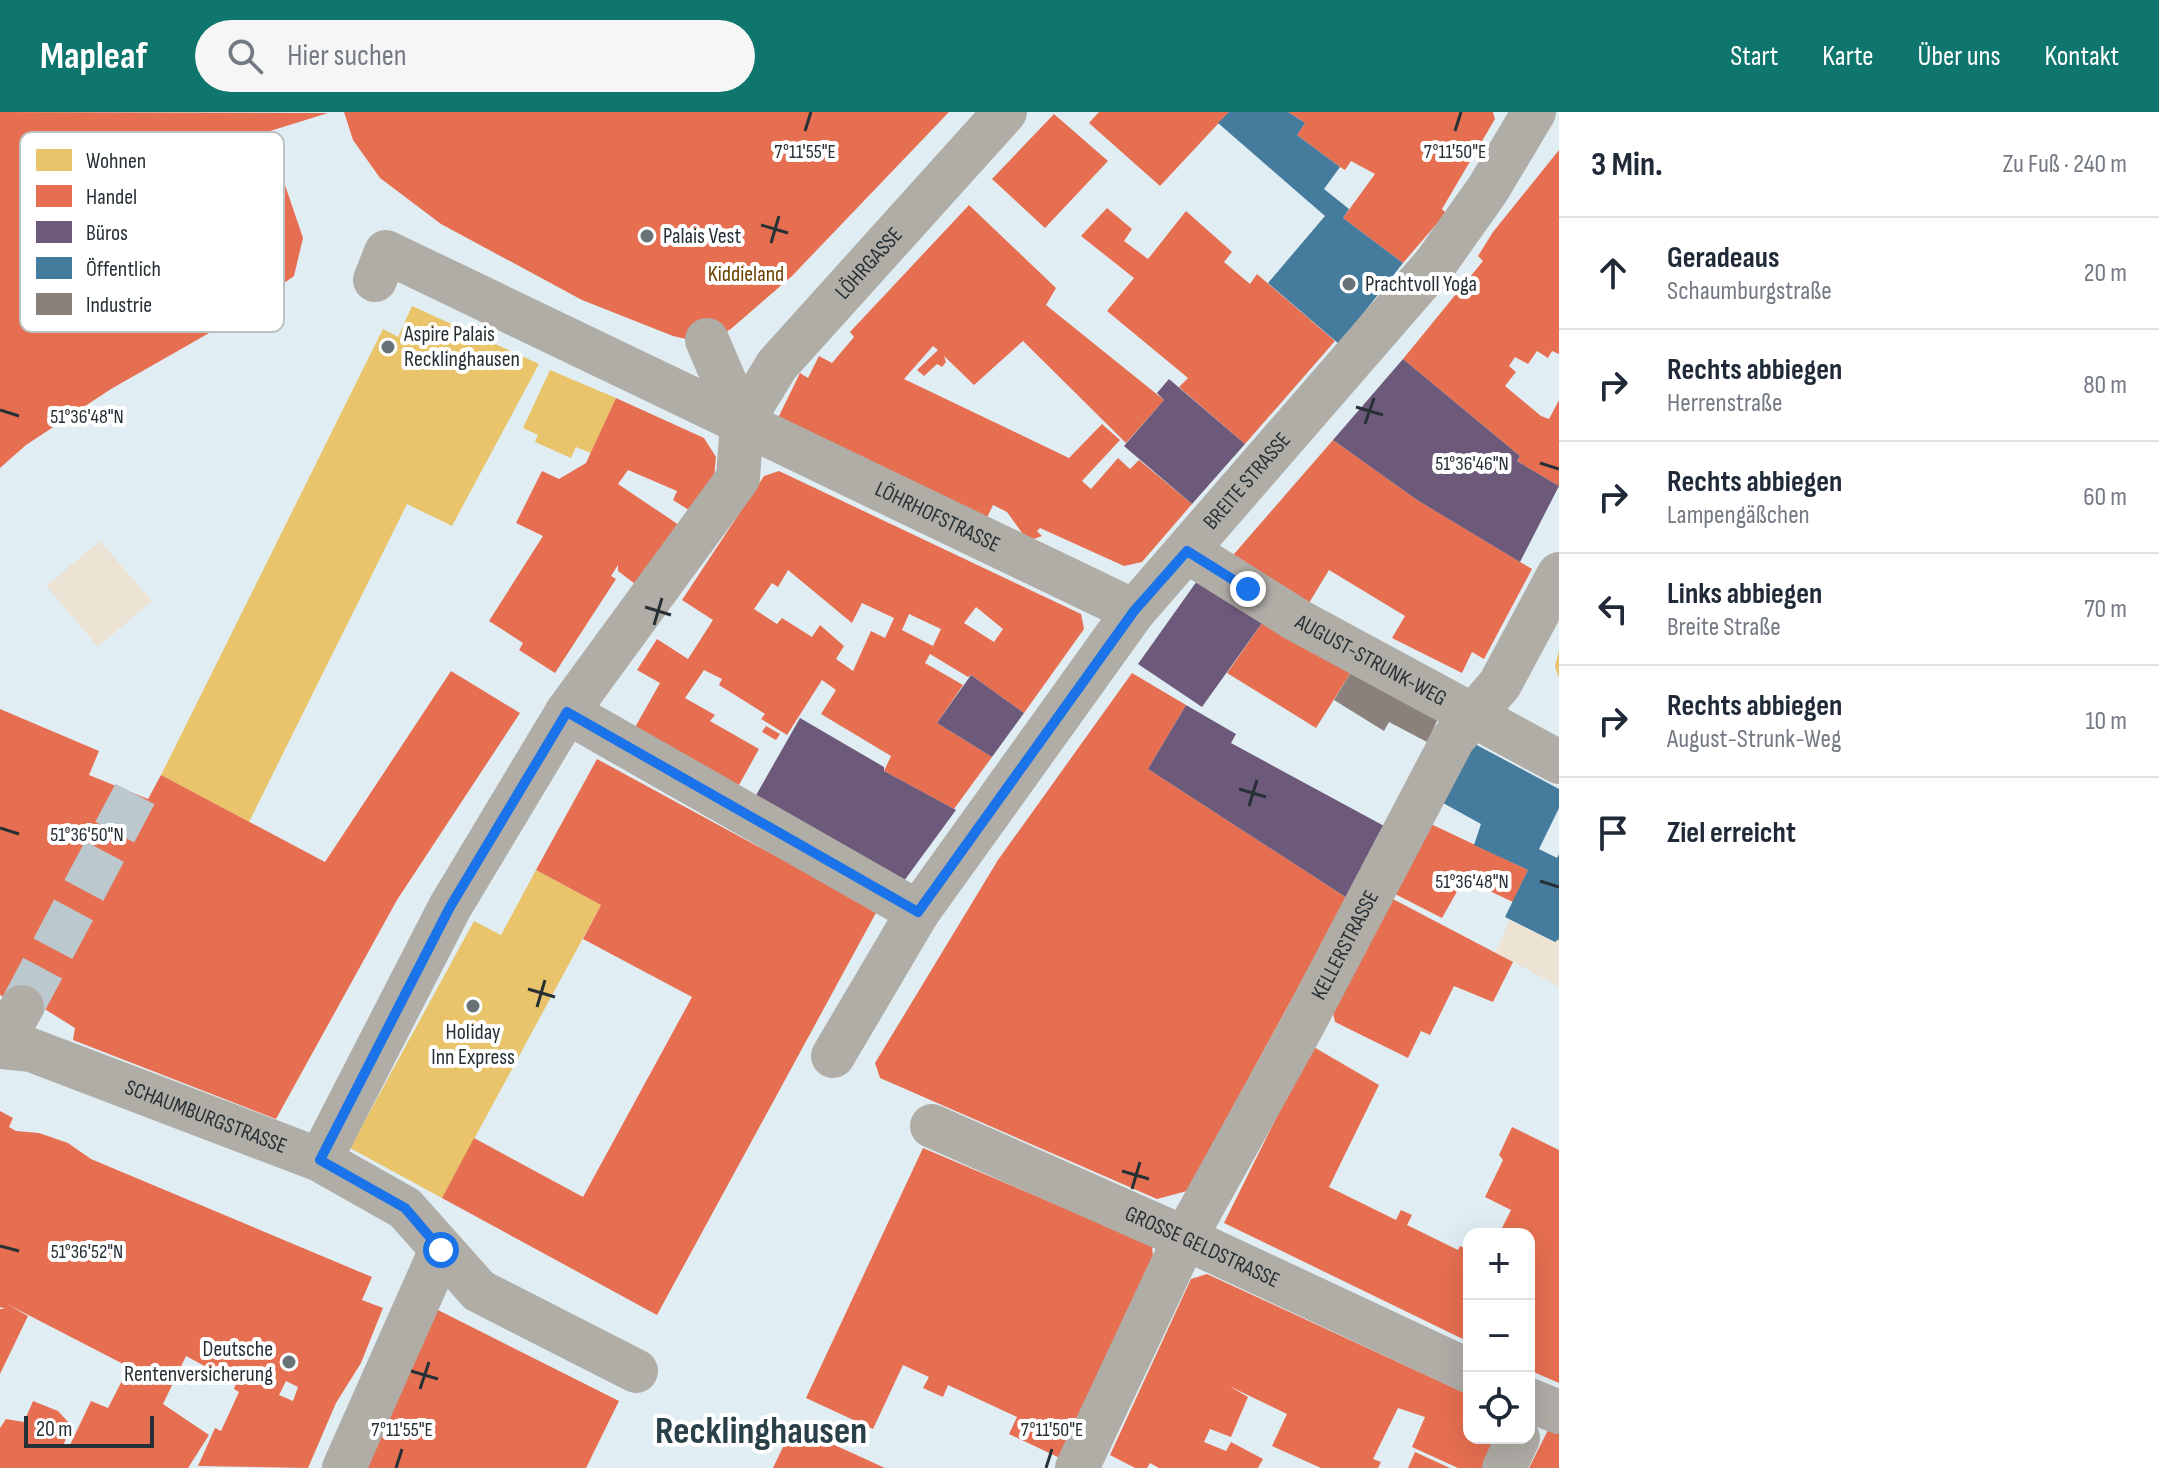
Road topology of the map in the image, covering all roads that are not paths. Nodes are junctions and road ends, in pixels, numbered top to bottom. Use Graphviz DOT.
graph roads {
  1 [pos="1005,112"];
  2 [pos="1534,112"];
  3 [pos="380,266"];
  4 [pos="707,340"];
  5 [pos="742,422"];
  6 [pos="1187,551"];
  7 [pos="1559,574"];
  8 [pos="1134,611"];
  9 [pos="567,712"];
  10 [pos="1475,716"];
  11 [pos="1559,762"];
  12 [pos="918,912"];
  13 [pos="22,1007"];
  14 [pos="0,1047"];
  15 [pos="833,1056"];
  16 [pos="932,1126"];
  17 [pos="320,1160"];
  18 [pos="1185,1238"];
  19 [pos="441,1250"];
  20 [pos="1463,1368"];
  21 [pos="636,1371"];
  22 [pos="1517,1444"];
  23 [pos="344,1468"];
  24 [pos="1077,1468"];
  25 [pos="1504,1468"];
  1 -- 5 [label="street, LÖHRGASSE"];
  2 -- 6 [label="street, BREITE STRASSE"];
  3 -- 5 [label="street, LÖHRHOFSTRASSE"];
  4 -- 5 [label="street"];
  5 -- 8 [label="street, LÖHRHOFSTRASSE"];
  5 -- 9 [label="street"];
  6 -- 8 [label="street, BREITE STRASSE"];
  6 -- 10 [label="street, AUGUST-STRUNK-WEG"];
  7 -- 10 [label="street, KELLERSTRASSE"];
  8 -- 12 [label="street, BREITE STRASSE"];
  9 -- 12 [label="street"];
  9 -- 17 [label="street"];
  10 -- 11 [label="street, AUGUST-STRUNK-WEG"];
  10 -- 18 [label="street, KELLERSTRASSE"];
  12 -- 15 [label="street, BREITE STRASSE"];
  13 -- 14 [label="street"];
  14 -- 17 [label="street, SCHAUMBURGSTRASSE"];
  16 -- 18 [label="street, GROSSE GELDSTRASSE"];
  17 -- 19 [label="street, SCHAUMBURGSTRASSE"];
  18 -- 20 [label="street, GROSSE GELDSTRASSE"];
  18 -- 24 [label="street, KELLERSTRASSE"];
  19 -- 21 [label="street, SCHAUMBURGSTRASSE"];
  19 -- 23 [label="street"];
  22 -- 25 [label="street"];
}
